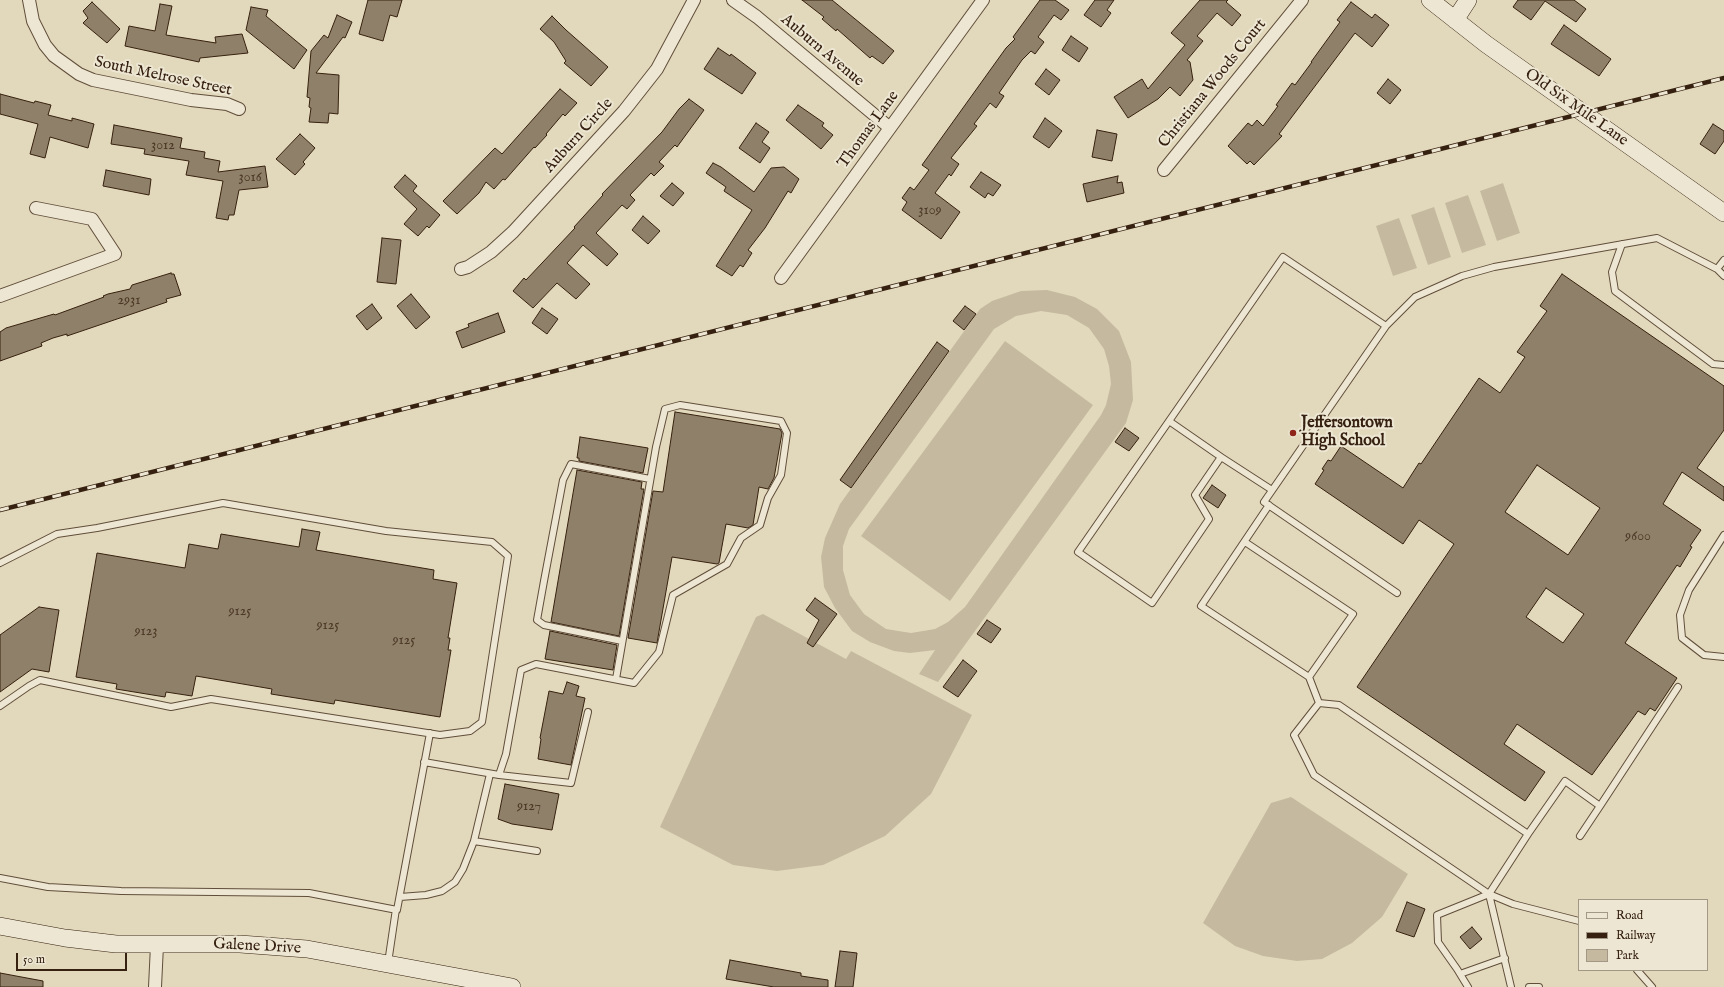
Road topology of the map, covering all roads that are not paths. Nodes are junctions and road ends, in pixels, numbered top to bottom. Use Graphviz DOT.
graph roads {
  1 [pos="29,0"];
  2 [pos="694,0"];
  3 [pos="733,0"];
  4 [pos="983,0"];
  5 [pos="1302,0"];
  6 [pos="1430,0"];
  7 [pos="1468,0"];
  8 [pos="1455,20"];
  9 [pos="239,109"];
  10 [pos="890,128"];
  11 [pos="1164,170"];
  12 [pos="36,208"];
  13 [pos="1724,213"];
  14 [pos="1622,244"];
  15 [pos="1724,260"];
  16 [pos="461,269"];
  17 [pos="1717,270"];
  18 [pos="1724,276"];
  19 [pos="782,278"];
  20 [pos="0,296"];
  21 [pos="1386,326"];
  22 [pos="1724,365"];
  23 [pos="1169,421"];
  24 [pos="1221,457"];
  25 [pos="650,479"];
  26 [pos="1272,490"];
  27 [pos="1269,505"];
  28 [pos="1724,535"];
  29 [pos="1245,542"];
  30 [pos="0,563"];
  31 [pos="1397,593"];
  32 [pos="622,641"];
  33 [pos="1724,657"];
  34 [pos="1310,677"];
  35 [pos="616,679"];
  36 [pos="1678,688"];
  37 [pos="1319,703"];
  38 [pos="0,706"];
  39 [pos="588,712"];
  40 [pos="430,733"];
  41 [pos="424,762"];
  42 [pos="490,774"];
  43 [pos="499,775"];
  44 [pos="1600,806"];
  45 [pos="1528,834"];
  46 [pos="1580,836"];
  47 [pos="474,841"];
  48 [pos="537,851"];
  49 [pos="0,878"];
  50 [pos="1489,894"];
  51 [pos="400,897"];
  52 [pos="396,910"];
  53 [pos="1578,921"];
  54 [pos="0,926"];
  55 [pos="157,945"];
  56 [pos="1505,958"];
  57 [pos="388,964"];
  58 [pos="1638,971"];
  59 [pos="1460,974"];
  60 [pos="155,987"];
  61 [pos="512,987"];
  62 [pos="1468,987"];
  63 [pos="1511,987"];
  64 [pos="1529,987"];
  65 [pos="1539,987"];
  66 [pos="1652,987"];
  1 -- 9 [label="street, South Melrose Street"];
  2 -- 16 [label="street, Auburn Circle"];
  3 -- 10 [label="street, Auburn Avenue"];
  4 -- 10 [label="street, Thomas Lane"];
  5 -- 11 [label="street, Christiana Woods Court"];
  6 -- 8 [label="street, Old Six Mile Lane"];
  7 -- 8 [label="street"];
  8 -- 13 [label="street, Old Six Mile Lane"];
  10 -- 19 [label="street, Thomas Lane"];
  12 -- 20 [label="street"];
  14 -- 17 [label="lane"];
  14 -- 21 [label="lane"];
  14 -- 22 [label="lane"];
  15 -- 17 [label="lane"];
  17 -- 18 [label="lane"];
  21 -- 23 [label="lane"];
  21 -- 26 [label="lane"];
  23 -- 24 [label="lane"];
  23 -- 24 [label="lane"];
  24 -- 26 [label="lane"];
  25 -- 32 [label="lane"];
  25 -- 32 [label="lane"];
  25 -- 35 [label="lane"];
  26 -- 27 [label="lane"];
  27 -- 29 [label="lane"];
  27 -- 31 [label="lane"];
  28 -- 33 [label="lane"];
  29 -- 34 [label="lane"];
  29 -- 34 [label="lane"];
  30 -- 40 [label="lane"];
  32 -- 35 [label="lane"];
  34 -- 37 [label="lane"];
  35 -- 43 [label="lane"];
  36 -- 44 [label="lane"];
  37 -- 45 [label="lane"];
  37 -- 50 [label="lane"];
  38 -- 40 [label="lane"];
  39 -- 43 [label="lane"];
  40 -- 41 [label="lane"];
  41 -- 42 [label="lane"];
  41 -- 51 [label="lane"];
  42 -- 43 [label="lane"];
  42 -- 47 [label="lane"];
  44 -- 45 [label="lane"];
  44 -- 46 [label="lane"];
  45 -- 50 [label="lane"];
  47 -- 48 [label="lane"];
  47 -- 51 [label="lane"];
  49 -- 52 [label="lane"];
  50 -- 53 [label="lane"];
  50 -- 56 [label="lane"];
  50 -- 59 [label="lane"];
  51 -- 52 [label="lane"];
  52 -- 57 [label="lane"];
  54 -- 55 [label="street, Galene Drive"];
  55 -- 57 [label="street, Galene Drive"];
  55 -- 60 [label="street"];
  56 -- 59 [label="lane"];
  56 -- 63 [label="lane"];
  57 -- 61 [label="street, Galene Drive"];
  58 -- 66 [label="lane"];
  59 -- 62 [label="lane"];
  64 -- 65 [label="lane"];
}
